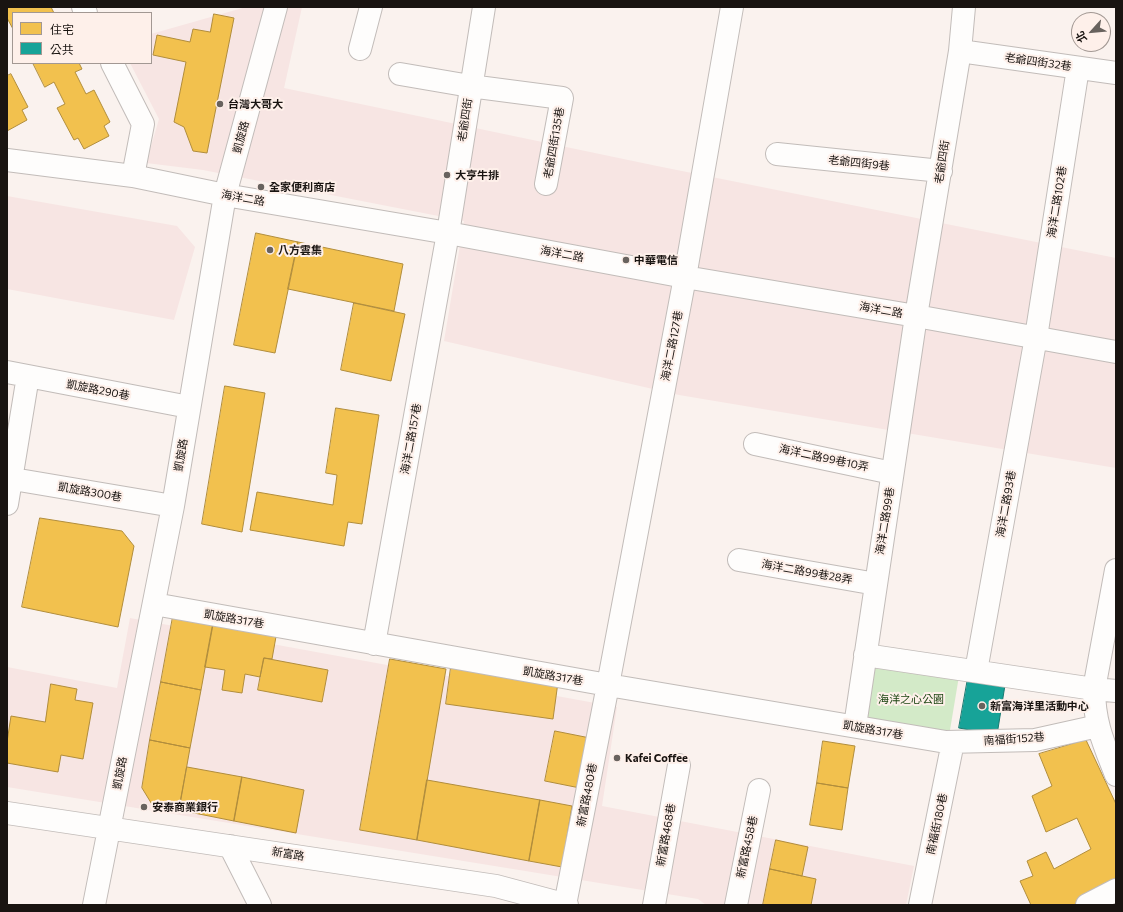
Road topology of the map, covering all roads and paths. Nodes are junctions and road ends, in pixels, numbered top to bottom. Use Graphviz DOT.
graph roads {
  1 [pos="276,7"];
  2 [pos="371,7"];
  3 [pos="484,7"];
  4 [pos="732,7"];
  5 [pos="964,7"];
  6 [pos="360,49"];
  7 [pos="960,51"];
  8 [pos="113,64"];
  9 [pos="1078,68"];
  10 [pos="1116,73"];
  11 [pos="400,74"];
  12 [pos="470,86"];
  13 [pos="777,154"];
  14 [pos="7,160"];
  15 [pos="941,171"];
  16 [pos="133,176"];
  17 [pos="546,184"];
  18 [pos="225,195"];
  19 [pos="448,233"];
  20 [pos="685,277"];
  21 [pos="916,316"];
  22 [pos="1036,337"];
  23 [pos="1116,352"];
  24 [pos="7,372"];
  25 [pos="28,376"];
  26 [pos="189,407"];
  27 [pos="755,444"];
  28 [pos="892,473"];
  29 [pos="9,478"];
  30 [pos="7,504"];
  31 [pos="173,506"];
  32 [pos="739,560"];
  33 [pos="1116,570"];
  34 [pos="876,584"];
  35 [pos="154,604"];
  36 [pos="374,644"];
  37 [pos="865,655"];
  38 [pos="976,671"];
  39 [pos="608,685"];
  40 [pos="1094,689"];
  41 [pos="1116,691"];
  42 [pos="854,726"];
  43 [pos="1098,726"];
  44 [pos="953,742"];
  45 [pos="679,765"];
  46 [pos="1116,775"];
  47 [pos="759,790"];
  48 [pos="7,813"];
  49 [pos="109,827"];
  50 [pos="230,846"];
  51 [pos="1116,890"];
  52 [pos="494,895"];
  53 [pos="95,904"];
  54 [pos="260,905"];
  55 [pos="566,905"];
  56 [pos="654,905"];
  57 [pos="736,905"];
  58 [pos="920,905"];
  59 [pos="1087,905"];
  1 -- 18 [label="street, 凱旋路"];
  2 -- 6 [label="street"];
  3 -- 12 [label="street, 老爺四街"];
  4 -- 20 [label="street, 海洋二路127巷"];
  5 -- 7 [label="street, 老爺四街"];
  7 -- 9 [label="street, 老爺四街32巷"];
  7 -- 15 [label="street, 老爺四街"];
  8 -- 16 [label="street"];
  9 -- 10 [label="street, 老爺四街32巷"];
  9 -- 22 [label="street, 海洋二路102巷"];
  11 -- 12 [label="street"];
  12 -- 17 [label="street, 老爺四街135巷"];
  12 -- 19 [label="street, 老爺四街"];
  13 -- 15 [label="street, 老爺四街9巷"];
  14 -- 16 [label="street, 海洋二路"];
  15 -- 21 [label="street, 老爺四街"];
  16 -- 18 [label="street, 海洋二路"];
  18 -- 19 [label="street, 海洋二路"];
  18 -- 26 [label="street, 凱旋路"];
  19 -- 20 [label="street, 海洋二路"];
  19 -- 36 [label="street, 海洋二路157巷"];
  20 -- 21 [label="street, 海洋二路"];
  20 -- 39 [label="street, 海洋二路127巷"];
  21 -- 22 [label="street, 海洋二路"];
  21 -- 28 [label="street, 海洋二路99巷"];
  22 -- 23 [label="street, 海洋二路"];
  22 -- 38 [label="street, 海洋二路93巷"];
  24 -- 25 [label="street, 凱旋路290巷"];
  25 -- 26 [label="street, 凱旋路290巷"];
  25 -- 29 [label="street"];
  26 -- 31 [label="street, 凱旋路"];
  27 -- 28 [label="street, 海洋二路99巷10弄"];
  28 -- 34 [label="street, 海洋二路99巷"];
  29 -- 30 [label="street"];
  29 -- 31 [label="street, 凱旋路300巷"];
  31 -- 35 [label="street, 凱旋路"];
  32 -- 34 [label="street, 海洋二路99巷28弄"];
  33 -- 40 [label="street"];
  34 -- 37 [label="street, 海洋二路99巷"];
  35 -- 36 [label="street, 凱旋路317巷"];
  35 -- 49 [label="street, 凱旋路"];
  36 -- 39 [label="street, 凱旋路317巷"];
  37 -- 38 [label="street"];
  37 -- 42 [label="street, 海洋二路99巷"];
  38 -- 40 [label="street"];
  39 -- 42 [label="street, 凱旋路317巷"];
  39 -- 55 [label="street, 新富路480巷"];
  40 -- 41 [label="street"];
  40 -- 43 [label="street"];
  42 -- 44 [label="street, 凱旋路317巷"];
  43 -- 44 [label="street, 南福街152巷"];
  43 -- 46 [label="street"];
  44 -- 58 [label="street, 南福街180巷"];
  45 -- 56 [label="street, 新富路468巷"];
  47 -- 57 [label="street, 新富路458巷"];
  48 -- 49 [label="street, 新富路"];
  49 -- 50 [label="street, 新富路"];
  49 -- 53 [label="street, 凱旋路"];
  50 -- 52 [label="street, 新富路"];
  50 -- 54 [label="street"];
  51 -- 59 [label="street"];
  52 -- 55 [label="street, 新富路"];
}
